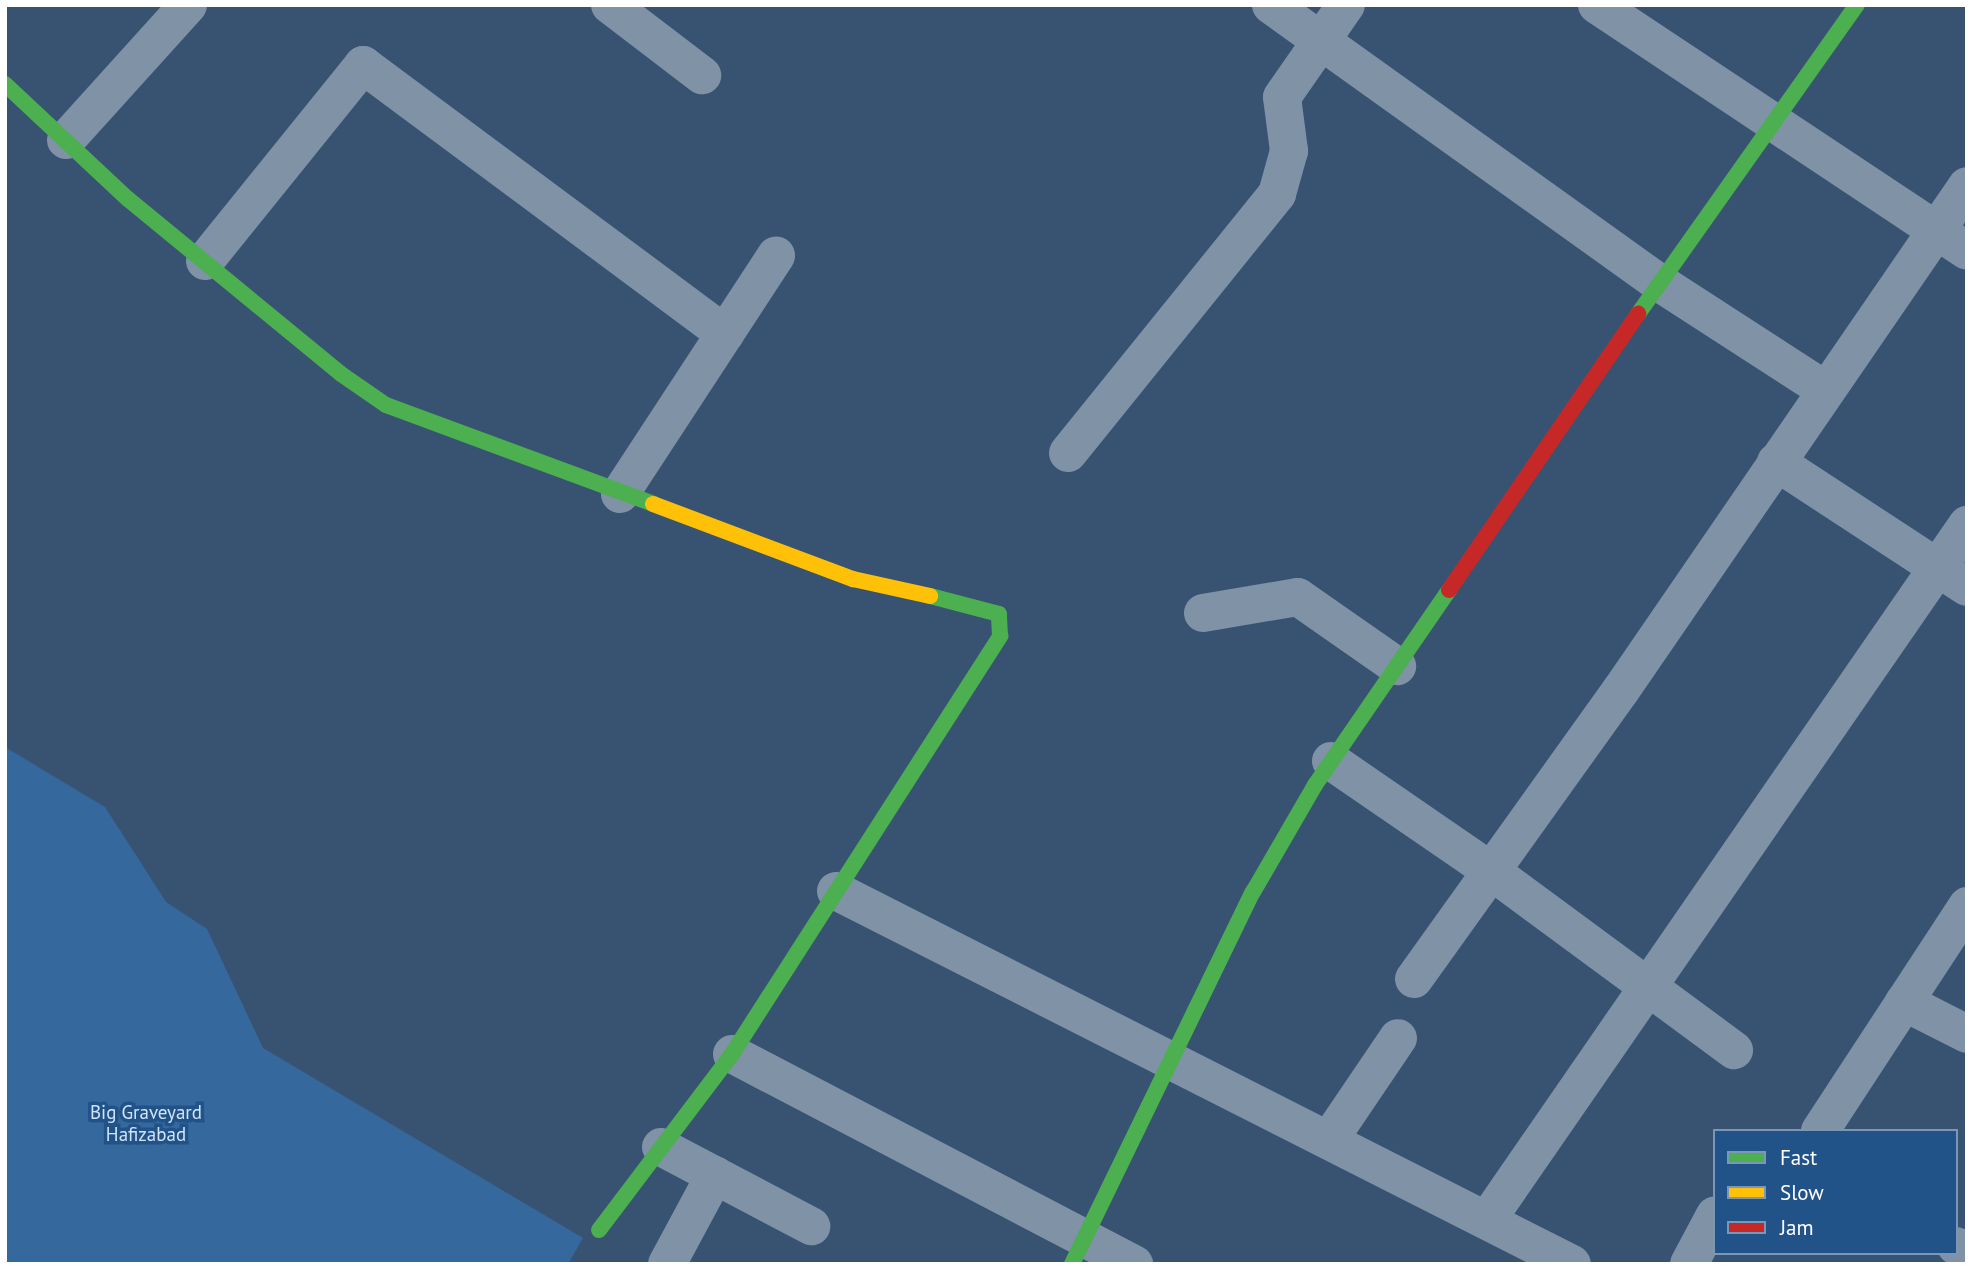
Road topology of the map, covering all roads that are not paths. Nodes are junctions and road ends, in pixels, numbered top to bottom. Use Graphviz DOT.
graph roads {
  1 [pos="188,5"];
  2 [pos="610,5"];
  3 [pos="1271,5"];
  4 [pos="1346,5"];
  5 [pos="1857,5"];
  6 [pos="1602,7"];
  7 [pos="1322,40"];
  8 [pos="702,75"];
  9 [pos="5,84"];
  10 [pos="1777,122"];
  11 [pos="66,140"];
  12 [pos="1967,186"];
  13 [pos="1935,230"];
  14 [pos="1967,251"];
  15 [pos="776,256"];
  16 [pos="205,261"];
  17 [pos="1660,283"];
  18 [pos="725,334"];
  19 [pos="1824,389"];
  20 [pos="1068,453"];
  21 [pos="1776,462"];
  22 [pos="620,494"];
  23 [pos="1967,525"];
  24 [pos="1952,577"];
  25 [pos="1203,613"];
  26 [pos="1397,666"];
  27 [pos="1331,761"];
  28 [pos="1491,871"];
  29 [pos="836,891"];
  30 [pos="1967,906"];
  31 [pos="1414,979"];
  32 [pos="1649,986"];
  33 [pos="1903,1002"];
  34 [pos="1967,1034"];
  35 [pos="1398,1038"];
  36 [pos="1734,1049"];
  37 [pos="732,1054"];
  38 [pos="1173,1061"];
  39 [pos="1820,1129"];
  40 [pos="1329,1140"];
  41 [pos="661,1147"];
  42 [pos="715,1175"];
  43 [pos="1713,1219"];
  44 [pos="1488,1220"];
  45 [pos="811,1226"];
  46 [pos="599,1230"];
  47 [pos="1079,1251"];
  48 [pos="667,1264"];
  49 [pos="1133,1264"];
  50 [pos="1572,1264"];
  51 [pos="1689,1264"];
  1 -- 11 [label="street"];
  2 -- 8 [label="street"];
  3 -- 7 [label="street"];
  4 -- 7 [label="street"];
  5 -- 10 [label="street"];
  6 -- 10 [label="street"];
  7 -- 17 [label="street"];
  7 -- 20 [label="street"];
  9 -- 11 [label="street"];
  10 -- 13 [label="street"];
  10 -- 17 [label="street"];
  11 -- 16 [label="street"];
  12 -- 13 [label="street"];
  13 -- 14 [label="street"];
  13 -- 19 [label="street"];
  15 -- 18 [label="street"];
  16 -- 18 [label="street"];
  16 -- 22 [label="street"];
  17 -- 19 [label="street"];
  17 -- 26 [label="street"];
  18 -- 22 [label="street"];
  19 -- 21 [label="street"];
  21 -- 24 [label="street"];
  21 -- 28 [label="street"];
  22 -- 29 [label="street"];
  23 -- 24 [label="street"];
  24 -- 32 [label="street"];
  25 -- 26 [label="street"];
  26 -- 27 [label="street"];
  27 -- 28 [label="street"];
  27 -- 38 [label="street"];
  28 -- 31 [label="street"];
  28 -- 32 [label="street"];
  29 -- 37 [label="street"];
  29 -- 38 [label="street"];
  30 -- 33 [label="street"];
  32 -- 36 [label="street"];
  32 -- 44 [label="street"];
  33 -- 34 [label="street"];
  33 -- 39 [label="street"];
  35 -- 40 [label="street"];
  37 -- 41 [label="street"];
  37 -- 47 [label="street"];
  38 -- 40 [label="street"];
  38 -- 47 [label="street"];
  40 -- 44 [label="street"];
  41 -- 42 [label="street"];
  41 -- 46 [label="street"];
  42 -- 45 [label="street"];
  42 -- 48 [label="street"];
  43 -- 51 [label="street"];
  44 -- 50 [label="street"];
  47 -- 49 [label="street"];
}
